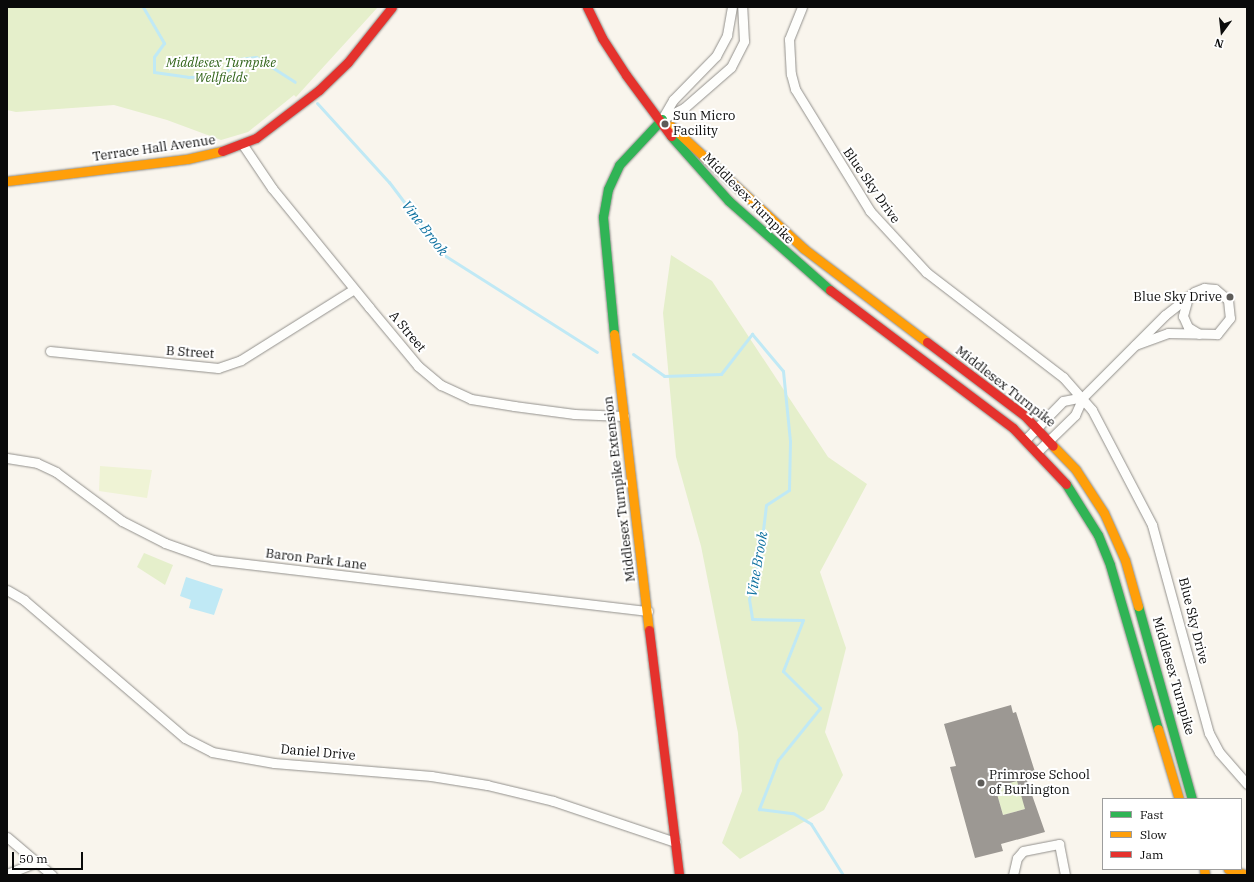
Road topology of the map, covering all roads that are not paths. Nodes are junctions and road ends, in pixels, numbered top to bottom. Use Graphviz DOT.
graph roads {
  1 [pos="392,7"];
  2 [pos="587,7"];
  3 [pos="732,7"];
  4 [pos="742,7"];
  5 [pos="802,7"];
  6 [pos="662,119"];
  7 [pos="242,144"];
  8 [pos="7,181"];
  9 [pos="354,289"];
  10 [pos="1194,292"];
  11 [pos="1203,335"];
  12 [pos="1135,345"];
  13 [pos="50,351"];
  14 [pos="1083,397"];
  15 [pos="624,416"];
  16 [pos="1037,427"];
  17 [pos="1026,439"];
  18 [pos="1050,440"];
  19 [pos="1038,451"];
  20 [pos="7,458"];
  21 [pos="7,590"];
  22 [pos="648,611"];
  23 [pos="1247,784"];
  24 [pos="1178,798"];
  25 [pos="1192,798"];
  26 [pos="7,837"];
  27 [pos="675,842"];
  28 [pos="37,862"];
  29 [pos="1231,870"];
  30 [pos="7,874"];
  31 [pos="52,875"];
  32 [pos="679,875"];
  33 [pos="1013,875"];
  34 [pos="1065,875"];
  35 [pos="1246,875"];
  1 -- 7 [label="main road, Terrace Hall Avenue"];
  2 -- 6 [label="main road, Middlesex Turnpike"];
  3 -- 6 [label="street"];
  4 -- 6 [label="street"];
  5 -- 14 [label="street, Blue Sky Drive"];
  6 -- 15 [label="main road, Middlesex Turnpike Extension"];
  6 -- 16 [label="main road, Middlesex Turnpike"];
  6 -- 17 [label="main road, Middlesex Turnpike"];
  7 -- 8 [label="main road, Terrace Hall Avenue"];
  7 -- 9 [label="street, A Street"];
  9 -- 13 [label="street, B Street"];
  9 -- 15 [label="street, A Street"];
  10 -- 11 [label="street"];
  10 -- 11 [label="street"];
  10 -- 12 [label="street"];
  11 -- 12 [label="street"];
  12 -- 14 [label="street"];
  14 -- 16 [label="street"];
  14 -- 18 [label="street"];
  14 -- 23 [label="street, Blue Sky Drive"];
  15 -- 22 [label="main road, Middlesex Turnpike Extension"];
  16 -- 17 [label="street"];
  16 -- 18 [label="main road, Middlesex Turnpike"];
  17 -- 19 [label="main road, Middlesex Turnpike"];
  18 -- 19 [label="street"];
  18 -- 25 [label="main road, Middlesex Turnpike"];
  19 -- 24 [label="main road, Middlesex Turnpike"];
  20 -- 22 [label="street, Baron Park Lane"];
  21 -- 27 [label="street, Daniel Drive"];
  22 -- 27 [label="main road, Middlesex Turnpike Extension"];
  26 -- 28 [label="street"];
  27 -- 32 [label="main road, Middlesex Turnpike Extension"];
  28 -- 30 [label="street"];
  28 -- 31 [label="street"];
  29 -- 35 [label="main road"];
  33 -- 34 [label="street"];
}
